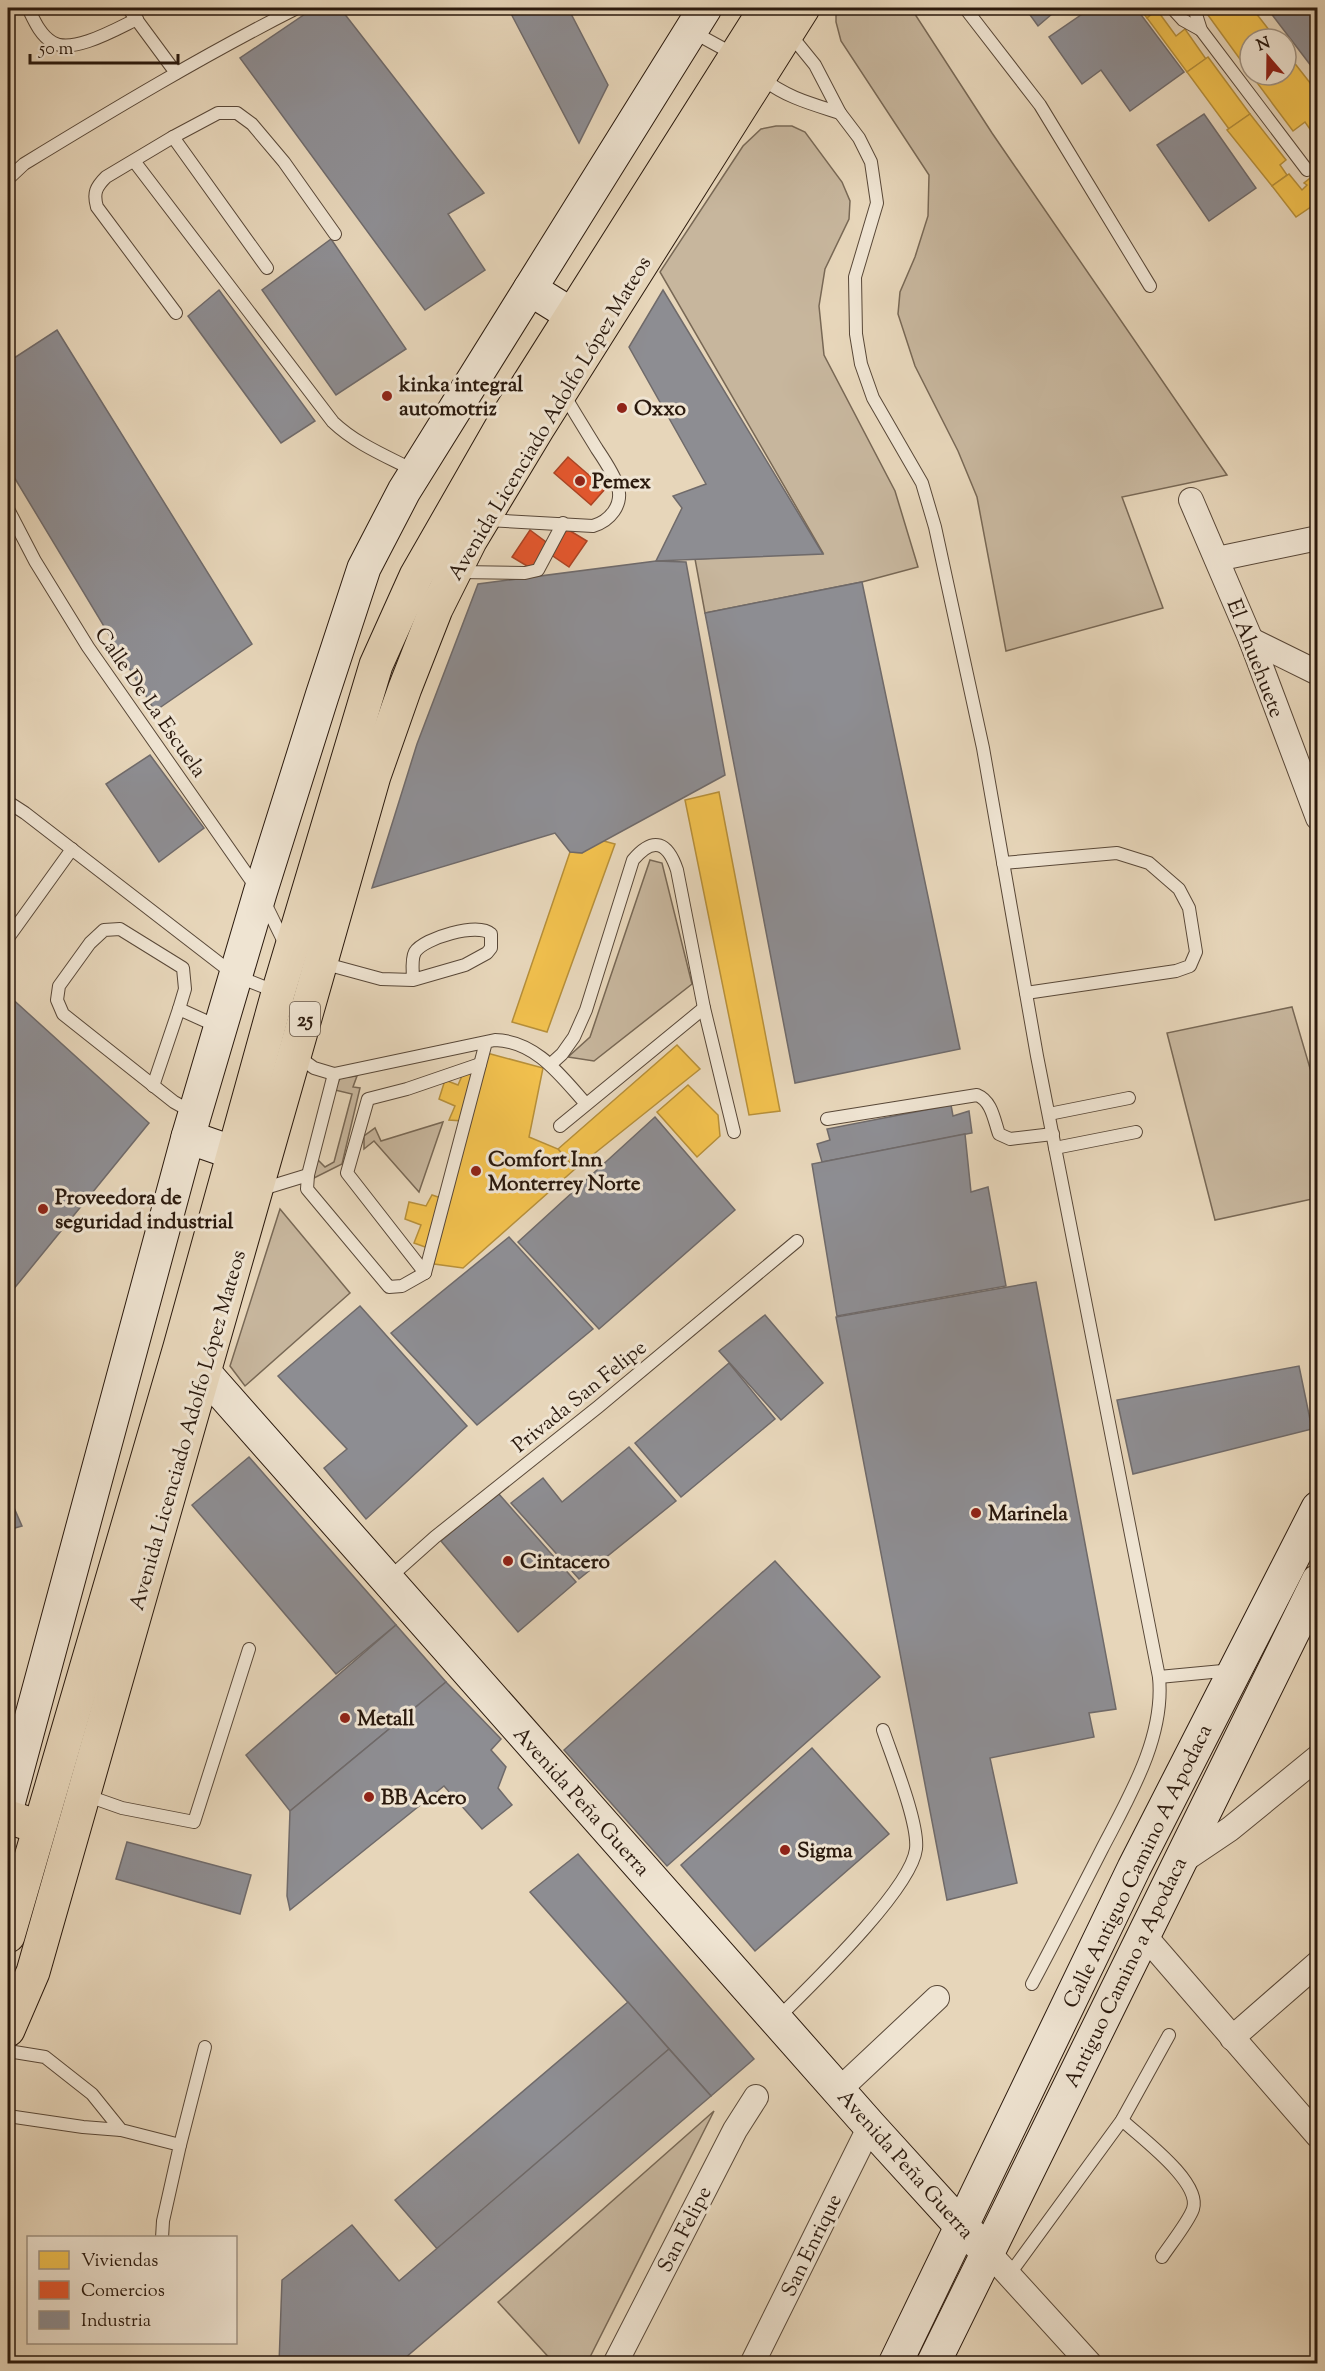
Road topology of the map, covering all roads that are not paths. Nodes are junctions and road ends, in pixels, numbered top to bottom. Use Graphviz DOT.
graph roads {
  1 [pos="28,8"];
  2 [pos="128,8"];
  3 [pos="297,8"];
  4 [pos="965,8"];
  5 [pos="1172,8"];
  6 [pos="1194,8"];
  7 [pos="774,16"];
  8 [pos="137,19"];
  9 [pos="698,19"];
  10 [pos="1201,30"];
  11 [pos="748,66"];
  12 [pos="176,73"];
  13 [pos="840,113"];
  14 [pos="173,136"];
  15 [pos="134,161"];
  16 [pos="1307,170"];
  17 [pos="8,179"];
  18 [pos="335,234"];
  19 [pos="267,268"];
  20 [pos="1150,286"];
  21 [pos="530,289"];
  22 [pos="176,313"];
  23 [pos="572,315"];
  24 [pos="561,390"];
  25 [pos="416,472"];
  26 [pos="1191,500"];
  27 [pos="8,509"];
  28 [pos="483,519"];
  29 [pos="563,523"];
  30 [pos="1317,538"];
  31 [pos="1217,559"];
  32 [pos="454,572"];
  33 [pos="1251,640"];
  34 [pos="1317,673"];
  35 [pos="8,802"];
  36 [pos="1315,806"];
  37 [pos="72,849"];
  38 [pos="1003,863"];
  39 [pos="265,902"];
  40 [pos="8,938"];
  41 [pos="306,958"];
  42 [pos="237,976"];
  43 [pos="413,980"];
  44 [pos="1026,993"];
  45 [pos="293,999"];
  46 [pos="704,1008"];
  47 [pos="179,1009"];
  48 [pos="221,1028"];
  49 [pos="486,1042"];
  50 [pos="295,1054"];
  51 [pos="480,1064"];
  52 [pos="550,1064"];
  53 [pos="334,1074"];
  54 [pos="153,1086"];
  55 [pos="1129,1098"];
  56 [pos="586,1104"];
  57 [pos="1049,1114"];
  58 [pos="827,1119"];
  59 [pos="192,1125"];
  60 [pos="560,1126"];
  61 [pos="734,1132"];
  62 [pos="1136,1132"];
  63 [pos="1053,1134"];
  64 [pos="1055,1148"];
  65 [pos="234,1153"];
  66 [pos="308,1175"];
  67 [pos="255,1191"];
  68 [pos="797,1241"];
  69 [pos="425,1272"];
  70 [pos="180,1347"];
  71 [pos="204,1371"];
  72 [pos="1317,1508"];
  73 [pos="386,1581"];
  74 [pos="1317,1581"];
  75 [pos="249,1650"];
  76 [pos="1235,1670"];
  77 [pos="1159,1677"];
  78 [pos="884,1730"];
  79 [pos="1317,1757"];
  80 [pos="84,1794"];
  81 [pos="8,1804"];
  82 [pos="8,1817"];
  83 [pos="39,1827"];
  84 [pos="1179,1864"];
  85 [pos="1143,1934"];
  86 [pos="8,1936"];
  87 [pos="1317,1963"];
  88 [pos="1032,1984"];
  89 [pos="937,1998"];
  90 [pos="776,2020"];
  91 [pos="8,2030"];
  92 [pos="1170,2035"];
  93 [pos="1232,2038"];
  94 [pos="206,2047"];
  95 [pos="8,2051"];
  96 [pos="839,2090"];
  97 [pos="756,2097"];
  98 [pos="8,2116"];
  99 [pos="1122,2120"];
  100 [pos="870,2126"];
  101 [pos="121,2130"];
  102 [pos="1317,2136"];
  103 [pos="180,2145"];
  104 [pos="961,2226"];
  105 [pos="162,2236"];
  106 [pos="1162,2257"];
  107 [pos="999,2264"];
  108 [pos="615,2364"];
  109 [pos="752,2364"];
  110 [pos="895,2364"];
  111 [pos="933,2364"];
  112 [pos="1090,2364"];
  1 -- 8 [label="lane"];
  2 -- 8 [label="lane"];
  3 -- 12 [label="lane"];
  4 -- 20 [label="lane"];
  5 -- 10 [label="lane"];
  6 -- 10 [label="lane"];
  7 -- 11 [label="main road, Avenida Licenciado Adolfo López Mateos / 25"];
  7 -- 13 [label="lane"];
  8 -- 12 [label="lane"];
  9 -- 11 [label="lane"];
  9 -- 21 [label="street"];
  10 -- 16 [label="lane"];
  11 -- 13 [label="lane"];
  11 -- 23 [label="main road, Avenida Licenciado Adolfo López Mateos / 25"];
  11 -- 24 [label="main road, Avenida Licenciado Adolfo López Mateos / 25"];
  12 -- 17 [label="lane"];
  13 -- 38 [label="lane"];
  14 -- 15 [label="lane"];
  14 -- 18 [label="lane"];
  14 -- 19 [label="lane"];
  15 -- 22 [label="lane"];
  15 -- 25 [label="lane"];
  21 -- 23 [label="street"];
  21 -- 25 [label="street"];
  23 -- 41 [label="main road, Avenida Licenciado Adolfo López Mateos / 25"];
  24 -- 28 [label="main road, Avenida Licenciado Adolfo López Mateos / 25"];
  24 -- 29 [label="lane"];
  25 -- 39 [label="street"];
  26 -- 31 [label="street, El Ahuehuete"];
  27 -- 39 [label="lane, Calle De La Escuela"];
  28 -- 29 [label="lane"];
  28 -- 32 [label="main road, Avenida Licenciado Adolfo López Mateos / 25"];
  29 -- 32 [label="lane"];
  30 -- 31 [label="street"];
  31 -- 33 [label="street, El Ahuehuete"];
  32 -- 41 [label="main road, Avenida Licenciado Adolfo López Mateos / 25"];
  33 -- 34 [label="street"];
  33 -- 36 [label="street, El Ahuehuete"];
  35 -- 37 [label="lane"];
  37 -- 40 [label="lane"];
  37 -- 42 [label="lane"];
  38 -- 44 [label="lane"];
  38 -- 44 [label="lane"];
  39 -- 41 [label="lane, Calle De La Escuela"];
  39 -- 42 [label="street"];
  41 -- 43 [label="lane"];
  41 -- 45 [label="main road, Avenida Licenciado Adolfo López Mateos / 25"];
  42 -- 45 [label="lane"];
  42 -- 48 [label="street"];
  43 -- 43 [label="lane"];
  44 -- 57 [label="lane"];
  45 -- 50 [label="main road, Avenida Licenciado Adolfo López Mateos / 25"];
  45 -- 65 [label="main road, Avenida Licenciado Adolfo López Mateos / 25"];
  46 -- 52 [label="lane"];
  46 -- 56 [label="lane"];
  46 -- 61 [label="lane"];
  47 -- 48 [label="lane"];
  47 -- 54 [label="lane"];
  47 -- 54 [label="lane"];
  48 -- 59 [label="street"];
  49 -- 51 [label="lane"];
  49 -- 52 [label="lane"];
  49 -- 53 [label="lane"];
  50 -- 53 [label="lane"];
  50 -- 67 [label="main road, Avenida Licenciado Adolfo López Mateos / 25"];
  51 -- 69 [label="lane"];
  51 -- 69 [label="lane"];
  52 -- 56 [label="lane"];
  53 -- 66 [label="lane"];
  54 -- 59 [label="lane"];
  55 -- 57 [label="lane"];
  56 -- 60 [label="lane"];
  57 -- 63 [label="lane"];
  58 -- 63 [label="lane"];
  59 -- 65 [label="street"];
  59 -- 81 [label="street"];
  62 -- 64 [label="lane"];
  63 -- 64 [label="lane"];
  64 -- 77 [label="lane"];
  65 -- 70 [label="main road, Avenida Licenciado Adolfo López Mateos / 25"];
  66 -- 67 [label="lane"];
  66 -- 69 [label="lane"];
  67 -- 71 [label="main road, Avenida Licenciado Adolfo López Mateos / 25"];
  68 -- 73 [label="lane, Privada San Felipe"];
  70 -- 71 [label="street, Avenida Peña Guerra"];
  70 -- 83 [label="main road, Avenida Licenciado Adolfo López Mateos / 25"];
  71 -- 73 [label="street, Avenida Peña Guerra"];
  71 -- 80 [label="main road, Avenida Licenciado Adolfo López Mateos / 25"];
  72 -- 76 [label="street, Calle Antiguo Camino A Apodaca"];
  73 -- 90 [label="street, Avenida Peña Guerra"];
  74 -- 84 [label="street, Antiguo Camino a Apodaca"];
  75 -- 80 [label="lane"];
  76 -- 77 [label="lane"];
  76 -- 104 [label="street, Calle Antiguo Camino A Apodaca"];
  77 -- 88 [label="lane"];
  78 -- 90 [label="lane"];
  79 -- 84 [label="street"];
  80 -- 91 [label="main road, Avenida Licenciado Adolfo López Mateos / 25"];
  82 -- 83 [label="main road"];
  83 -- 86 [label="main road, Avenida Licenciado Adolfo López Mateos / 25"];
  84 -- 85 [label="street, Antiguo Camino a Apodaca"];
  85 -- 93 [label="street"];
  85 -- 107 [label="street, Antiguo Camino a Apodaca"];
  87 -- 93 [label="street"];
  89 -- 96 [label="street"];
  90 -- 96 [label="street, Avenida Peña Guerra"];
  92 -- 99 [label="lane"];
  93 -- 102 [label="street"];
  94 -- 103 [label="lane"];
  95 -- 101 [label="lane"];
  96 -- 100 [label="street, Avenida Peña Guerra"];
  97 -- 108 [label="street, San Felipe"];
  98 -- 101 [label="lane"];
  99 -- 106 [label="lane"];
  99 -- 107 [label="lane"];
  100 -- 104 [label="street, Avenida Peña Guerra"];
  100 -- 109 [label="street, San Enrique"];
  101 -- 103 [label="lane"];
  103 -- 105 [label="lane"];
  104 -- 107 [label="street, Avenida Peña Guerra"];
  104 -- 110 [label="street, Calle Antiguo Camino A Apodaca"];
  107 -- 111 [label="street, Antiguo Camino a Apodaca"];
  107 -- 112 [label="street"];
}
